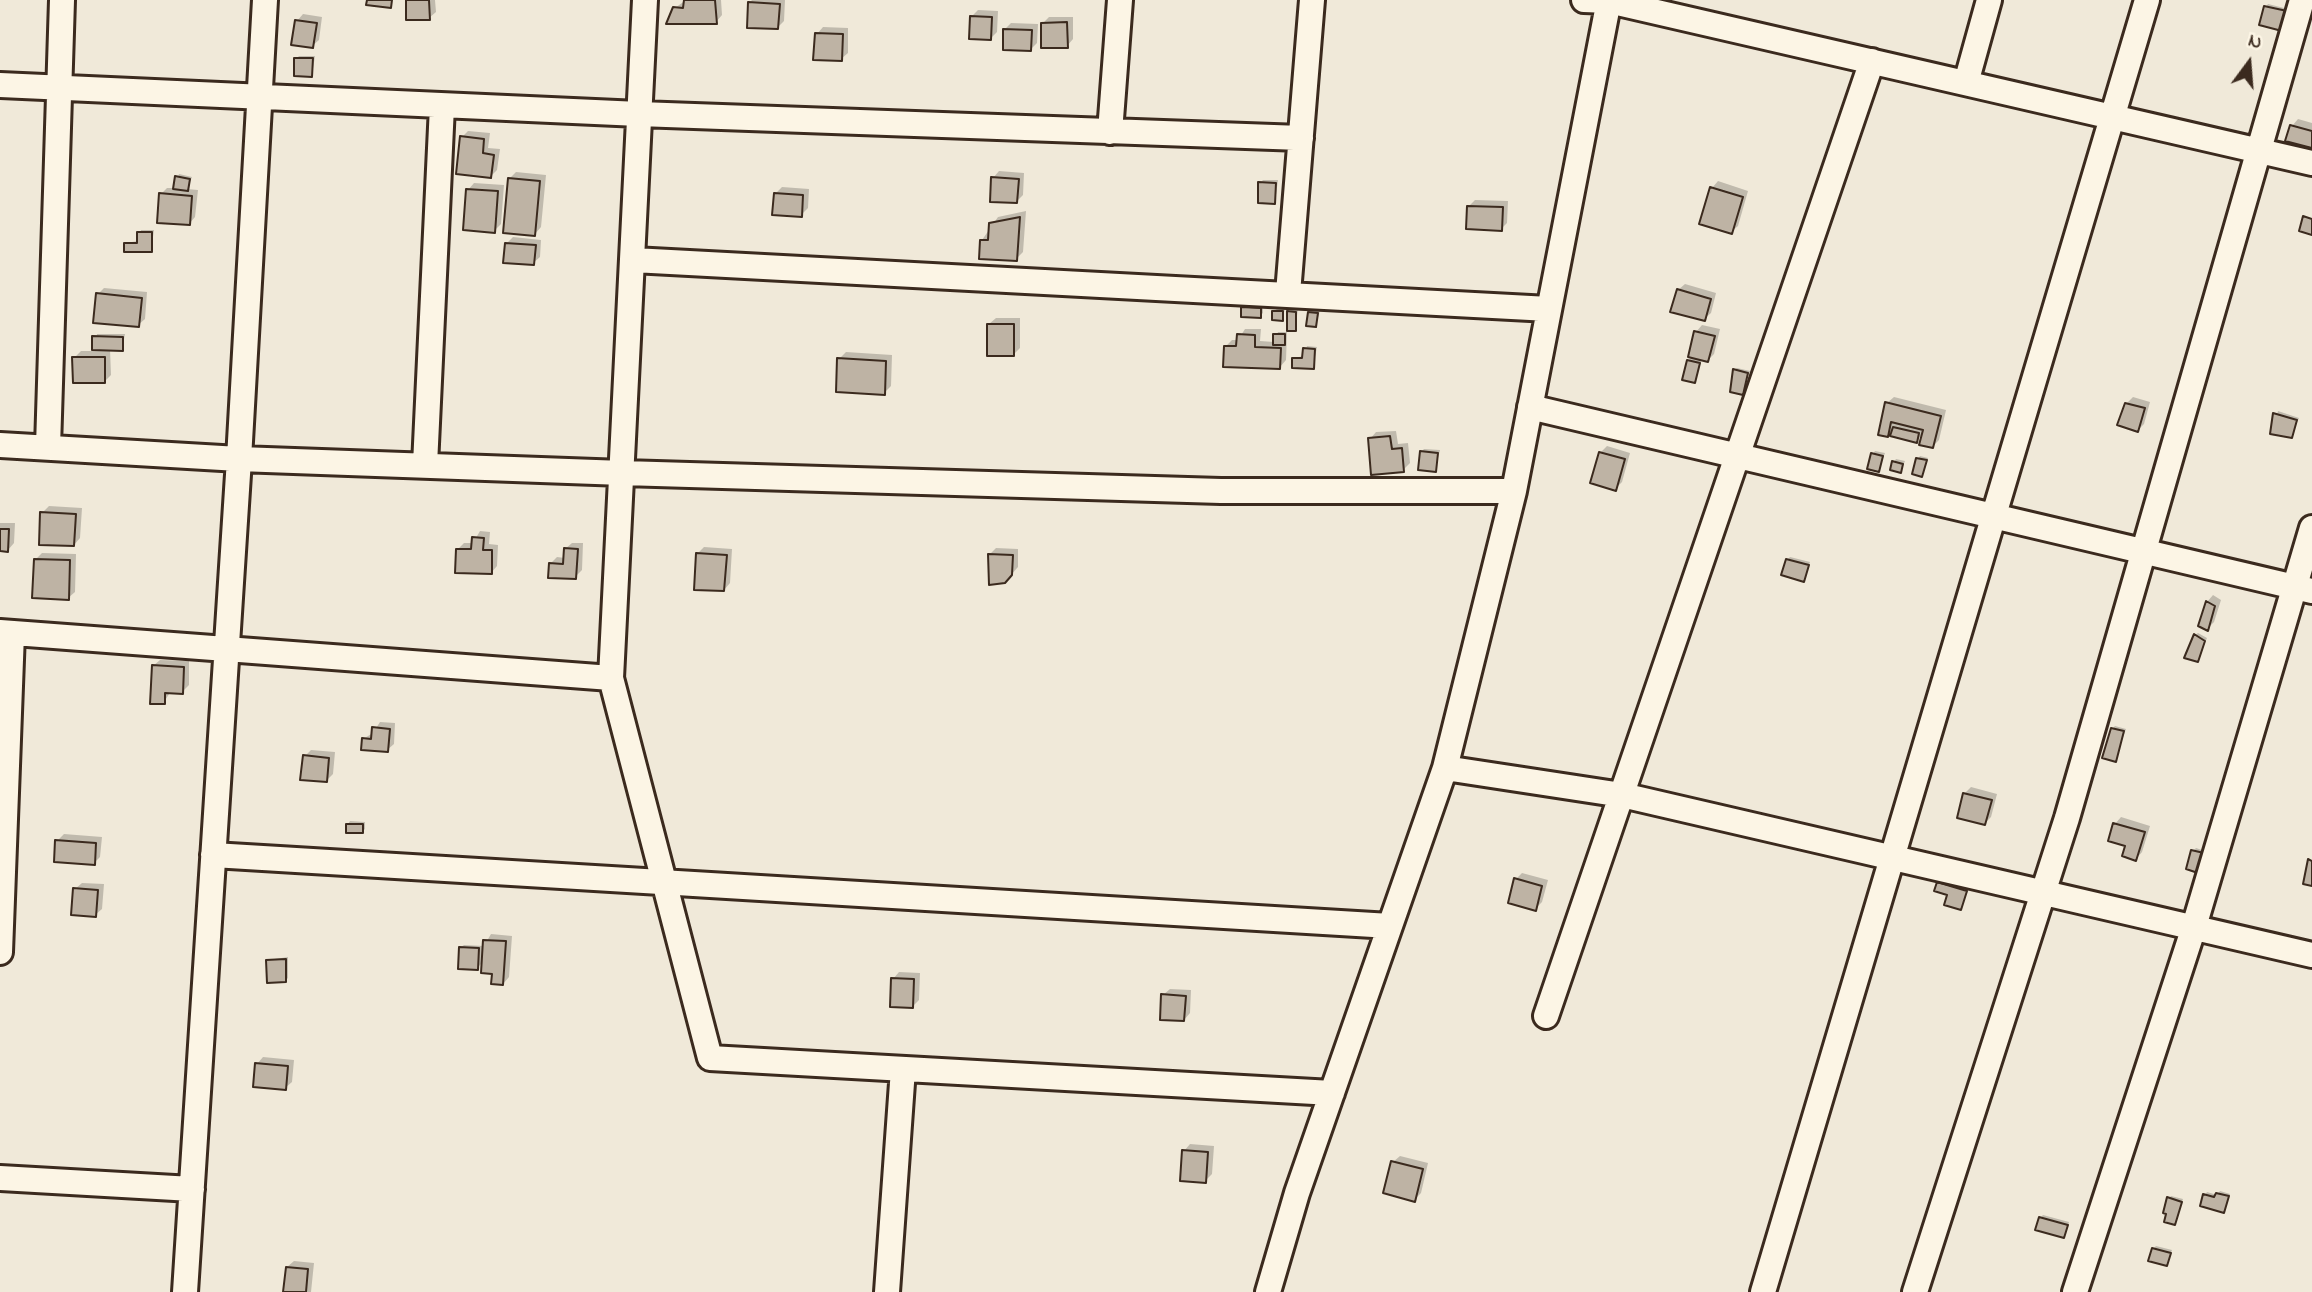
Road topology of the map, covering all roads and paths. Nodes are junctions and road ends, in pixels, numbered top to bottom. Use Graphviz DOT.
graph roads {
  1 [pos="62,0"];
  2 [pos="265,0"];
  3 [pos="645,0"];
  4 [pos="1120,0"];
  5 [pos="1312,0"];
  6 [pos="1584,0"];
  7 [pos="1989,0"];
  8 [pos="2147,0"];
  9 [pos="2302,0"];
  10 [pos="1609,1"];
  11 [pos="1872,61"];
  12 [pos="1966,83"];
  13 [pos="0,85"];
  14 [pos="59,88"];
  15 [pos="259,97"];
  16 [pos="443,106"];
  17 [pos="639,114"];
  18 [pos="2113,115"];
  19 [pos="1110,132"];
  20 [pos="1301,138"];
  21 [pos="2259,150"];
  22 [pos="2312,163"];
  23 [pos="633,260"];
  24 [pos="1287,293"];
  25 [pos="1549,309"];
  26 [pos="1530,407"];
  27 [pos="0,445"];
  28 [pos="48,447"];
  29 [pos="1738,456"];
  30 [pos="239,459"];
  31 [pos="425,465"];
  32 [pos="623,473"];
  33 [pos="1514,491"];
  34 [pos="1994,516"];
  35 [pos="2312,528"];
  36 [pos="2144,551"];
  37 [pos="2303,589"];
  38 [pos="6,632"];
  39 [pos="227,649"];
  40 [pos="611,678"];
  41 [pos="1445,768"];
  42 [pos="1622,795"];
  43 [pos="2,828"];
  44 [pos="213,855"];
  45 [pos="1892,858"];
  46 [pos="665,882"];
  47 [pos="2042,894"];
  48 [pos="1390,926"];
  49 [pos="2193,930"];
  50 [pos="0,952"];
  51 [pos="2312,956"];
  52 [pos="1546,1016"];
  53 [pos="904,1069"];
  54 [pos="1332,1093"];
  55 [pos="0,1178"];
  56 [pos="192,1189"];
  57 [pos="185,1292"];
  58 [pos="887,1292"];
  59 [pos="1268,1292"];
  60 [pos="1763,1292"];
  61 [pos="1914,1292"];
  62 [pos="2075,1292"];
  1 -- 14 [label="street"];
  2 -- 15 [label="street"];
  3 -- 17 [label="street"];
  4 -- 19 [label="street"];
  5 -- 20 [label="street"];
  6 -- 10 [label="street"];
  7 -- 12 [label="street"];
  8 -- 18 [label="street"];
  9 -- 21 [label="street"];
  10 -- 11 [label="street"];
  10 -- 25 [label="street"];
  11 -- 12 [label="street"];
  11 -- 29 [label="street"];
  12 -- 18 [label="street"];
  13 -- 14 [label="street"];
  14 -- 15 [label="street"];
  14 -- 28 [label="street"];
  15 -- 16 [label="street"];
  15 -- 30 [label="street"];
  16 -- 17 [label="street"];
  16 -- 31 [label="street"];
  17 -- 19 [label="street"];
  17 -- 23 [label="street"];
  18 -- 21 [label="street"];
  18 -- 34 [label="street"];
  19 -- 20 [label="street"];
  20 -- 24 [label="street"];
  21 -- 22 [label="street"];
  21 -- 36 [label="street"];
  23 -- 24 [label="street"];
  23 -- 32 [label="street"];
  24 -- 25 [label="street"];
  25 -- 26 [label="street"];
  26 -- 29 [label="street"];
  26 -- 33 [label="street"];
  27 -- 28 [label="street"];
  28 -- 30 [label="street"];
  29 -- 34 [label="street"];
  29 -- 42 [label="street"];
  30 -- 31 [label="street"];
  30 -- 39 [label="street"];
  31 -- 32 [label="street"];
  32 -- 33 [label="street"];
  32 -- 40 [label="street"];
  33 -- 41 [label="street"];
  34 -- 36 [label="street"];
  34 -- 45 [label="street"];
  35 -- 37 [label="street"];
  36 -- 37 [label="street"];
  36 -- 47 [label="street"];
  37 -- 49 [label="street"];
  38 -- 39 [label="street"];
  38 -- 43 [label="street"];
  39 -- 40 [label="street"];
  39 -- 44 [label="street"];
  40 -- 46 [label="street"];
  41 -- 42 [label="street"];
  41 -- 48 [label="street"];
  42 -- 45 [label="street"];
  42 -- 52 [label="street"];
  43 -- 50 [label="street"];
  44 -- 46 [label="street"];
  44 -- 56 [label="street"];
  45 -- 47 [label="street"];
  45 -- 60 [label="street"];
  46 -- 48 [label="street"];
  46 -- 53 [label="street"];
  47 -- 49 [label="street"];
  47 -- 61 [label="street"];
  48 -- 54 [label="street"];
  49 -- 51 [label="street"];
  49 -- 62 [label="street"];
  53 -- 54 [label="street"];
  53 -- 58 [label="street"];
  54 -- 59 [label="street"];
  55 -- 56 [label="street"];
  56 -- 57 [label="street"];
}
